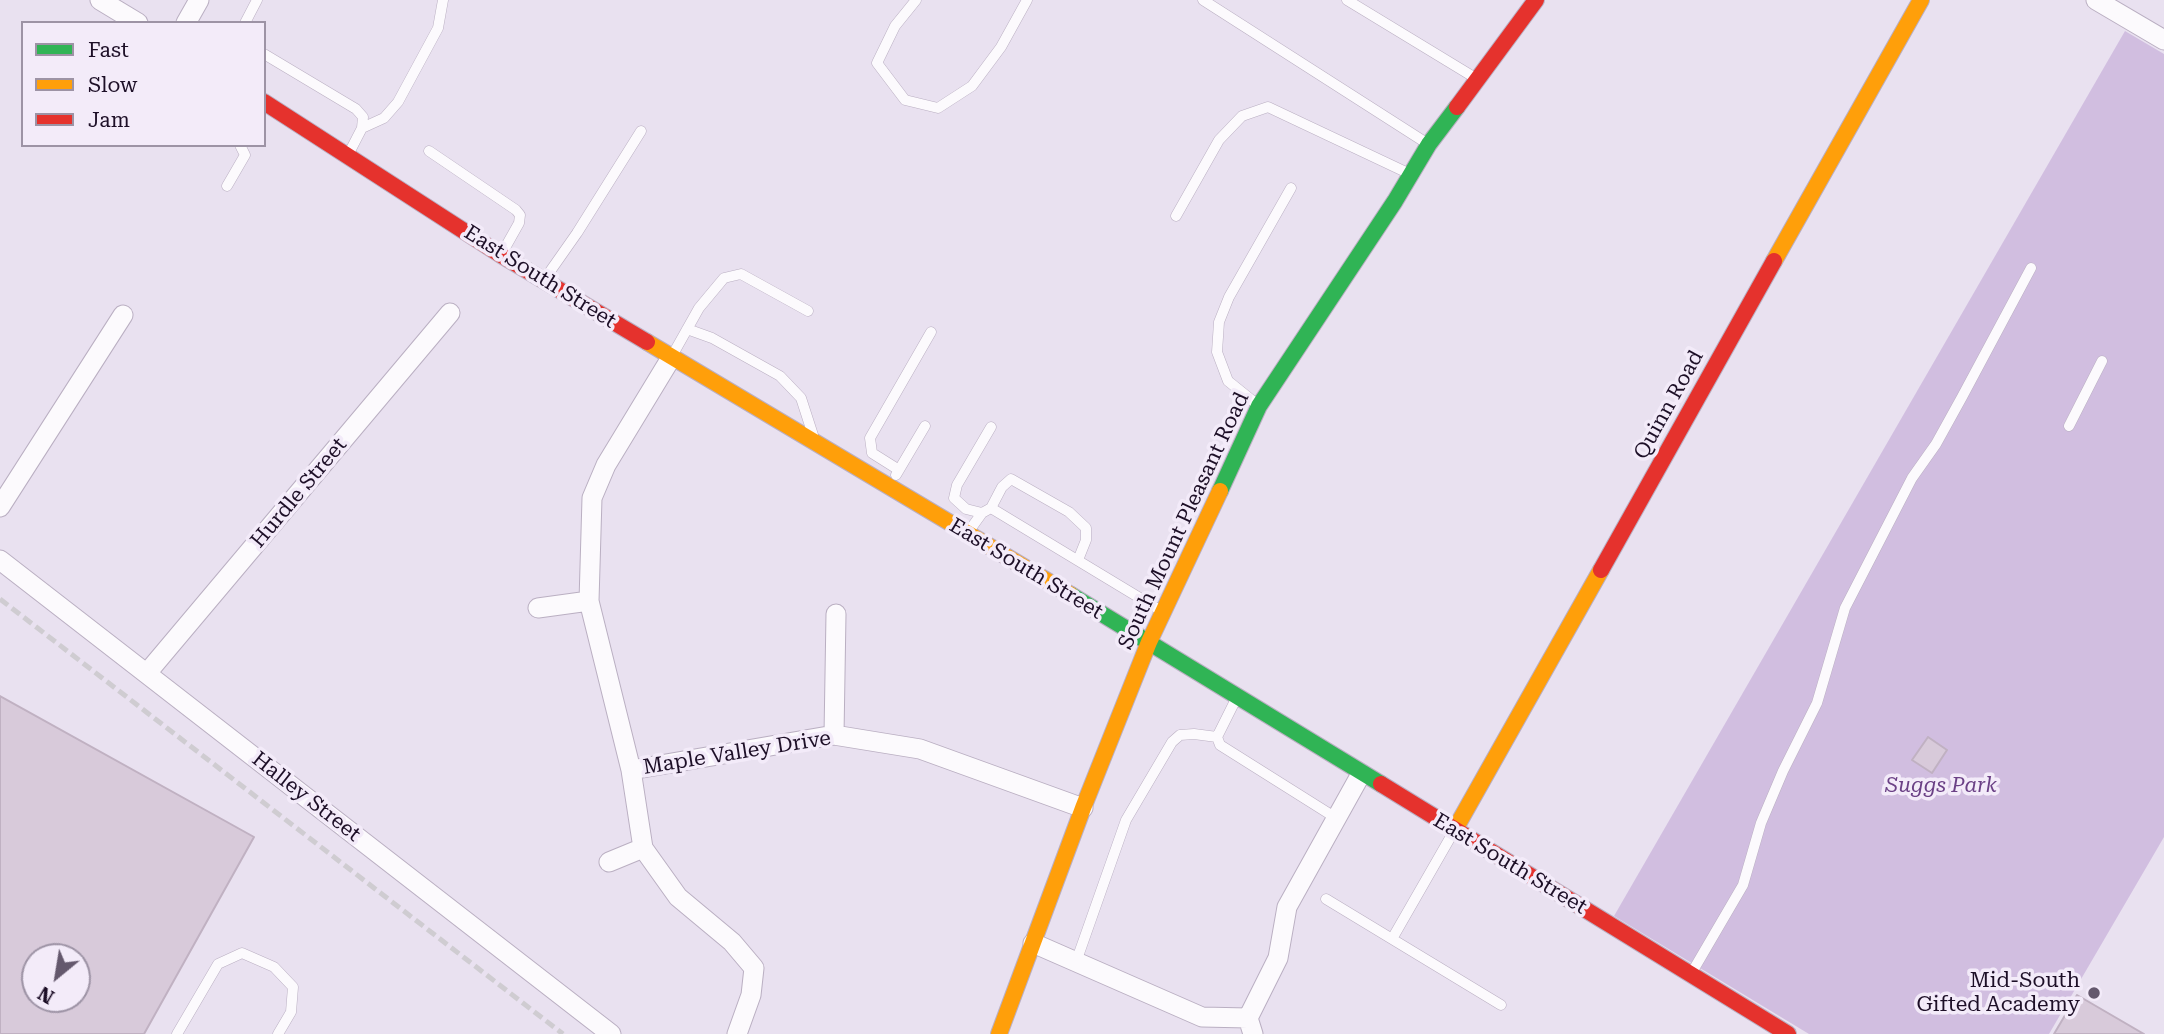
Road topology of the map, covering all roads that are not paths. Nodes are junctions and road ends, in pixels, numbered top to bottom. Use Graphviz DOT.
graph roads {
  1 [pos="100,0"];
  2 [pos="199,0"];
  3 [pos="257,0"];
  4 [pos="443,0"];
  5 [pos="916,0"];
  6 [pos="1027,0"];
  7 [pos="1202,0"];
  8 [pos="1348,0"];
  9 [pos="1536,0"];
  10 [pos="1921,0"];
  11 [pos="2096,0"];
  12 [pos="135,21"];
  13 [pos="187,21"];
  14 [pos="246,21"];
  15 [pos="2164,40"];
  16 [pos="266,55"];
  17 [pos="1478,79"];
  18 [pos="266,103"];
  19 [pos="362,128"];
  20 [pos="641,131"];
  21 [pos="1429,144"];
  22 [pos="241,147"];
  23 [pos="429,151"];
  24 [pos="347,156"];
  25 [pos="1411,174"];
  26 [pos="227,186"];
  27 [pos="1291,188"];
  28 [pos="1176,216"];
  29 [pos="501,255"];
  30 [pos="2031,268"];
  31 [pos="544,280"];
  32 [pos="808,312"];
  33 [pos="450,313"];
  34 [pos="123,315"];
  35 [pos="687,329"];
  36 [pos="931,332"];
  37 [pos="671,358"];
  38 [pos="2102,360"];
  39 [pos="1259,406"];
  40 [pos="925,426"];
  41 [pos="2069,426"];
  42 [pos="991,427"];
  43 [pos="814,442"];
  44 [pos="899,470"];
  45 [pos="889,487"];
  46 [pos="0,507"];
  47 [pos="987,510"];
  48 [pos="968,534"];
  49 [pos="1078,560"];
  50 [pos="0,561"];
  51 [pos="589,601"];
  52 [pos="538,608"];
  53 [pos="1163,612"];
  54 [pos="836,614"];
  55 [pos="1149,642"];
  56 [pos="147,673"];
  57 [pos="1237,697"];
  58 [pos="834,735"];
  59 [pos="1217,737"];
  60 [pos="631,770"];
  61 [pos="1361,774"];
  62 [pos="1083,808"];
  63 [pos="1336,818"];
  64 [pos="1454,831"];
  65 [pos="643,848"];
  66 [pos="609,862"];
  67 [pos="1326,899"];
  68 [pos="1392,939"];
  69 [pos="1033,943"];
  70 [pos="1076,962"];
  71 [pos="1691,974"];
  72 [pos="1501,1005"];
  73 [pos="1251,1026"];
  74 [pos="177,1034"];
  75 [pos="278,1034"];
  76 [pos="611,1034"];
  77 [pos="737,1034"];
  78 [pos="999,1034"];
  79 [pos="1788,1034"];
  1 -- 12 [label="street"];
  2 -- 13 [label="street"];
  3 -- 14 [label="lane"];
  4 -- 19 [label="lane"];
  5 -- 6 [label="lane"];
  7 -- 21 [label="lane"];
  8 -- 17 [label="lane"];
  9 -- 17 [label="street, South Mount Pleasant Road"];
  10 -- 64 [label="street, Quinn Road"];
  11 -- 15 [label="street"];
  16 -- 19 [label="lane"];
  17 -- 21 [label="street, South Mount Pleasant Road"];
  18 -- 24 [label="street, East South Street"];
  19 -- 24 [label="lane"];
  20 -- 31 [label="lane"];
  21 -- 25 [label="street, South Mount Pleasant Road"];
  22 -- 26 [label="lane"];
  23 -- 29 [label="lane"];
  24 -- 29 [label="street, East South Street"];
  25 -- 28 [label="lane"];
  25 -- 39 [label="street, South Mount Pleasant Road"];
  27 -- 39 [label="lane"];
  29 -- 31 [label="street, East South Street"];
  30 -- 71 [label="lane"];
  31 -- 37 [label="street, East South Street"];
  32 -- 35 [label="lane"];
  33 -- 56 [label="street, Hurdle Street"];
  34 -- 46 [label="street"];
  35 -- 37 [label="lane"];
  35 -- 43 [label="lane"];
  36 -- 44 [label="lane"];
  37 -- 43 [label="street, East South Street"];
  37 -- 51 [label="street"];
  38 -- 41 [label="lane"];
  39 -- 53 [label="street, South Mount Pleasant Road"];
  40 -- 44 [label="lane"];
  42 -- 47 [label="lane"];
  43 -- 45 [label="street, East South Street"];
  44 -- 45 [label="lane"];
  45 -- 48 [label="street, East South Street"];
  47 -- 48 [label="lane"];
  47 -- 49 [label="lane"];
  47 -- 49 [label="lane"];
  48 -- 55 [label="street, East South Street"];
  49 -- 53 [label="lane"];
  50 -- 56 [label="street, Halley Street"];
  51 -- 52 [label="street"];
  51 -- 60 [label="street"];
  53 -- 55 [label="street, South Mount Pleasant Road"];
  54 -- 58 [label="street"];
  55 -- 57 [label="street, East South Street"];
  55 -- 62 [label="street, South Mount Pleasant Road"];
  56 -- 76 [label="street, Halley Street"];
  57 -- 59 [label="lane"];
  57 -- 61 [label="street, East South Street"];
  58 -- 60 [label="street, Maple Valley Drive"];
  58 -- 62 [label="street, Maple Valley Drive"];
  59 -- 63 [label="lane"];
  59 -- 70 [label="lane"];
  60 -- 65 [label="street"];
  61 -- 63 [label="street"];
  61 -- 64 [label="street, East South Street"];
  62 -- 69 [label="street, South Mount Pleasant Road"];
  63 -- 73 [label="street"];
  64 -- 68 [label="lane"];
  64 -- 71 [label="street, East South Street"];
  65 -- 66 [label="street"];
  65 -- 77 [label="street"];
  67 -- 68 [label="lane"];
  68 -- 72 [label="lane"];
  69 -- 70 [label="street"];
  69 -- 78 [label="street, South Mount Pleasant Road"];
  70 -- 73 [label="street"];
  71 -- 79 [label="street, East South Street"];
  74 -- 75 [label="lane"];
}
